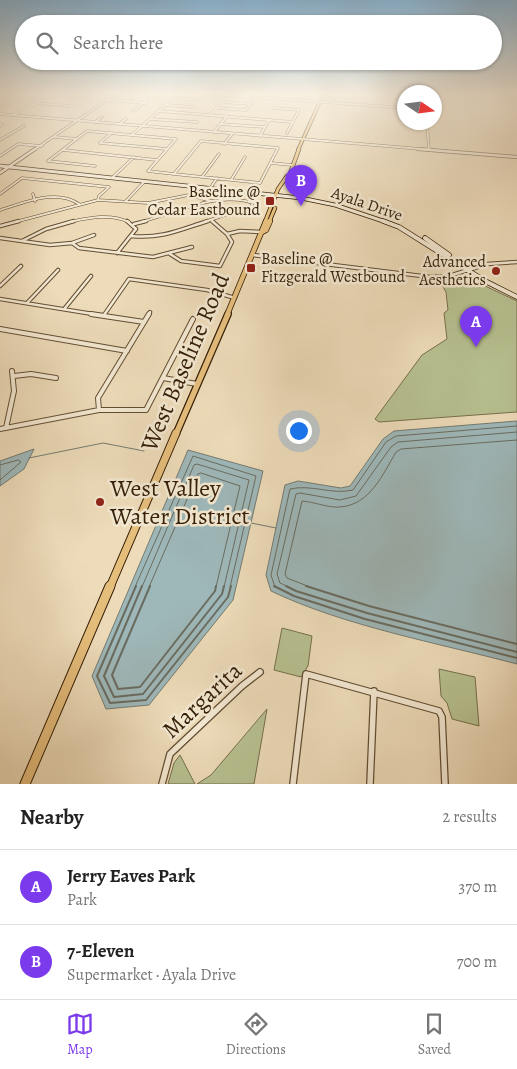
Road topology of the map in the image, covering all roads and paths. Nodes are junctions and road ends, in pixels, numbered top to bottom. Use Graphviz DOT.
graph roads {
  1 [pos="18,130"];
  2 [pos="66,130"];
  3 [pos="139,130"];
  4 [pos="185,130"];
  5 [pos="216,130"];
  6 [pos="264,130"];
  7 [pos="289,130"];
  8 [pos="308,130"];
  9 [pos="428,130"];
  10 [pos="214,132"];
  11 [pos="111,133"];
  12 [pos="287,133"];
  13 [pos="232,134"];
  14 [pos="132,135"];
  15 [pos="260,136"];
  16 [pos="55,137"];
  17 [pos="1,139"];
  18 [pos="77,139"];
  19 [pos="302,140"];
  20 [pos="100,143"];
  21 [pos="224,144"];
  22 [pos="42,146"];
  23 [pos="168,149"];
  24 [pos="62,150"];
  25 [pos="430,150"];
  26 [pos="219,154"];
  27 [pos="0,156"];
  28 [pos="134,157"];
  29 [pos="245,157"];
  30 [pos="517,157"];
  31 [pos="157,160"];
  32 [pos="272,163"];
  33 [pos="292,165"];
  34 [pos="0,166"];
  35 [pos="95,166"];
  36 [pos="9,167"];
  37 [pos="0,173"];
  38 [pos="174,174"];
  39 [pos="113,177"];
  40 [pos="202,177"];
  41 [pos="216,178"];
  42 [pos="145,180"];
  43 [pos="231,180"];
  44 [pos="211,187"];
  45 [pos="164,193"];
  46 [pos="0,194"];
  47 [pos="33,194"];
  48 [pos="279,194"];
  49 [pos="170,197"];
  50 [pos="98,200"];
  51 [pos="35,201"];
  52 [pos="126,201"];
  53 [pos="212,202"];
  54 [pos="79,204"];
  55 [pos="0,210"];
  56 [pos="210,220"];
  57 [pos="134,224"];
  58 [pos="0,226"];
  59 [pos="262,232"];
  60 [pos="227,234"];
  61 [pos="94,235"];
  62 [pos="131,236"];
  63 [pos="0,238"];
  64 [pos="22,241"];
  65 [pos="72,242"];
  66 [pos="192,247"];
  67 [pos="117,254"];
  68 [pos="170,254"];
  69 [pos="253,255"];
  70 [pos="517,262"];
  71 [pos="21,266"];
  72 [pos="220,266"];
  73 [pos="58,270"];
  74 [pos="469,270"];
  75 [pos="91,276"];
  76 [pos="129,279"];
  77 [pos="0,286"];
  78 [pos="517,295"];
  79 [pos="234,298"];
  80 [pos="0,299"];
  81 [pos="26,303"];
  82 [pos="65,308"];
  83 [pos="150,312"];
  84 [pos="104,315"];
  85 [pos="192,319"];
  86 [pos="144,322"];
  87 [pos="0,330"];
  88 [pos="127,351"];
  89 [pos="12,371"];
  90 [pos="14,376"];
  91 [pos="56,378"];
  92 [pos="163,378"];
  93 [pos="197,384"];
  94 [pos="99,410"];
  95 [pos="6,428"];
  96 [pos="0,429"];
  97 [pos="260,672"];
  98 [pos="306,674"];
  99 [pos="374,691"];
  100 [pos="442,717"];
  101 [pos="25,784"];
  102 [pos="162,784"];
  103 [pos="293,784"];
  104 [pos="370,784"];
  105 [pos="445,784"];
  1 -- 17 [label="street"];
  2 -- 16 [label="street"];
  3 -- 14 [label="street"];
  4 -- 10 [label="street"];
  5 -- 10 [label="street"];
  6 -- 15 [label="street"];
  7 -- 12 [label="street"];
  8 -- 19 [label="main road, West Baseline Road"];
  9 -- 25 [label="street"];
  10 -- 13 [label="street"];
  11 -- 14 [label="street"];
  11 -- 18 [label="street"];
  11 -- 20 [label="street"];
  13 -- 15 [label="street"];
  13 -- 21 [label="street"];
  14 -- 23 [label="street"];
  15 -- 19 [label="street"];
  16 -- 18 [label="street"];
  16 -- 22 [label="street"];
  18 -- 24 [label="street"];
  19 -- 25 [label="street"];
  19 -- 33 [label="main road, West Baseline Road"];
  20 -- 23 [label="street"];
  21 -- 32 [label="street"];
  21 -- 38 [label="street"];
  22 -- 27 [label="street"];
  22 -- 36 [label="street"];
  23 -- 31 [label="street"];
  24 -- 28 [label="street"];
  24 -- 35 [label="street"];
  25 -- 30 [label="street"];
  26 -- 40 [label="street"];
  28 -- 31 [label="street"];
  28 -- 39 [label="street"];
  29 -- 43 [label="street"];
  31 -- 38 [label="street"];
  32 -- 33 [label="street"];
  32 -- 43 [label="street"];
  33 -- 48 [label="main road, West Baseline Road"];
  34 -- 36 [label="main road, Ayala Drive"];
  36 -- 37 [label="street"];
  36 -- 39 [label="main road, Ayala Drive"];
  38 -- 40 [label="street"];
  39 -- 42 [label="main road, Ayala Drive"];
  40 -- 41 [label="street"];
  41 -- 43 [label="street"];
  41 -- 44 [label="street"];
  42 -- 44 [label="main road, Ayala Drive"];
  42 -- 52 [label="street"];
  44 -- 48 [label="main road, Ayala Drive"];
  45 -- 49 [label="street"];
  46 -- 50 [label="street"];
  47 -- 51 [label="street"];
  48 -- 59 [label="main road, West Baseline Road"];
  48 -- 74 [label="main road, Ayala Drive"];
  49 -- 52 [label="street"];
  49 -- 53 [label="street"];
  50 -- 52 [label="street"];
  50 -- 54 [label="street"];
  51 -- 54 [label="street"];
  51 -- 55 [label="street"];
  53 -- 56 [label="street"];
  53 -- 57 [label="street"];
  54 -- 58 [label="street"];
  56 -- 60 [label="street"];
  56 -- 62 [label="street"];
  57 -- 62 [label="street"];
  57 -- 64 [label="street"];
  59 -- 60 [label="street"];
  59 -- 69 [label="main road, West Baseline Road"];
  60 -- 72 [label="street"];
  61 -- 65 [label="street"];
  62 -- 67 [label="street"];
  63 -- 64 [label="street"];
  64 -- 65 [label="street"];
  65 -- 67 [label="street"];
  66 -- 68 [label="street"];
  67 -- 68 [label="street"];
  68 -- 72 [label="street"];
  69 -- 74 [label="street"];
  69 -- 79 [label="main road, West Baseline Road"];
  70 -- 74 [label="street"];
  71 -- 77 [label="street"];
  73 -- 81 [label="street"];
  74 -- 78 [label="main road, Ayala Drive"];
  75 -- 82 [label="street"];
  76 -- 79 [label="street"];
  76 -- 84 [label="street"];
  79 -- 93 [label="main road, West Baseline Road"];
  80 -- 81 [label="street"];
  81 -- 82 [label="street"];
  82 -- 84 [label="street"];
  83 -- 86 [label="street"];
  84 -- 86 [label="street"];
  85 -- 92 [label="street"];
  86 -- 88 [label="street"];
  87 -- 88 [label="street"];
  88 -- 94 [label="street"];
  89 -- 90 [label="street"];
  90 -- 91 [label="street"];
  90 -- 95 [label="street"];
  92 -- 93 [label="street"];
  92 -- 94 [label="street"];
  93 -- 101 [label="main road, West Baseline Road"];
  94 -- 95 [label="street"];
  95 -- 96 [label="street"];
  97 -- 102 [label="street, Margarita"];
  98 -- 99 [label="street"];
  98 -- 103 [label="street"];
  99 -- 100 [label="street"];
  99 -- 104 [label="street"];
  100 -- 105 [label="street"];
}
